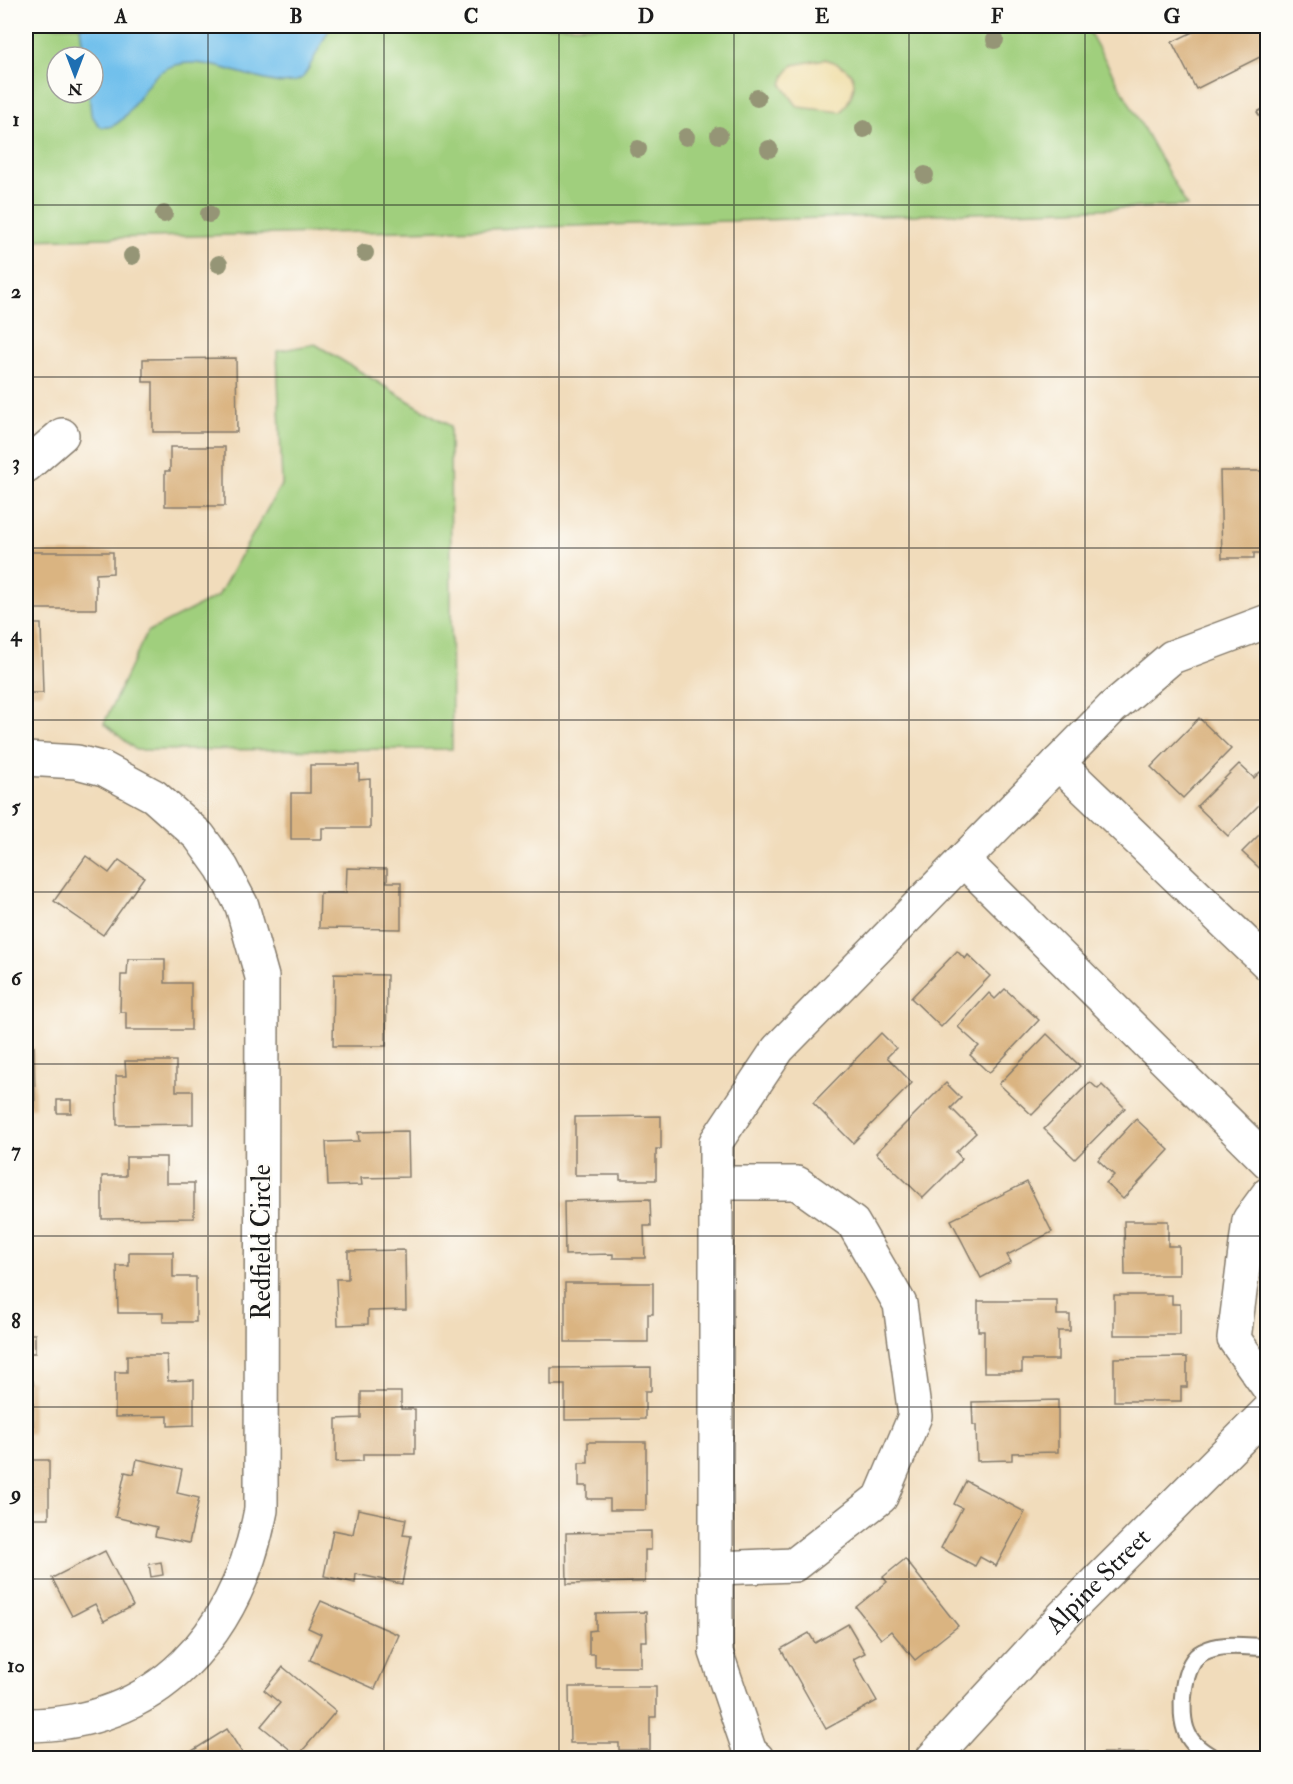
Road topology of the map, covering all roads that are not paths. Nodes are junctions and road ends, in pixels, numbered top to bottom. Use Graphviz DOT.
graph roads {
  1 [pos="62,435"];
  2 [pos="26,466"];
  3 [pos="1268,621"];
  4 [pos="26,759"];
  5 [pos="1058,763"];
  6 [pos="963,860"];
  7 [pos="1268,963"];
  8 [pos="1268,1162"];
  9 [pos="716,1183"];
  10 [pos="1268,1194"];
  11 [pos="1268,1387"];
  12 [pos="1268,1411"];
  13 [pos="716,1568"];
  14 [pos="1268,1647"];
  15 [pos="26,1725"];
  16 [pos="757,1758"];
  17 [pos="933,1758"];
  18 [pos="1213,1758"];
  1 -- 2 [label="street"];
  3 -- 5 [label="street"];
  4 -- 15 [label="street, Redfield Circle"];
  5 -- 6 [label="street"];
  5 -- 7 [label="street"];
  6 -- 8 [label="street"];
  6 -- 9 [label="street"];
  9 -- 13 [label="street"];
  9 -- 13 [label="street"];
  10 -- 11 [label="street"];
  12 -- 17 [label="street, Alpine Street"];
  13 -- 16 [label="street"];
  14 -- 18 [label="lane"];
}
